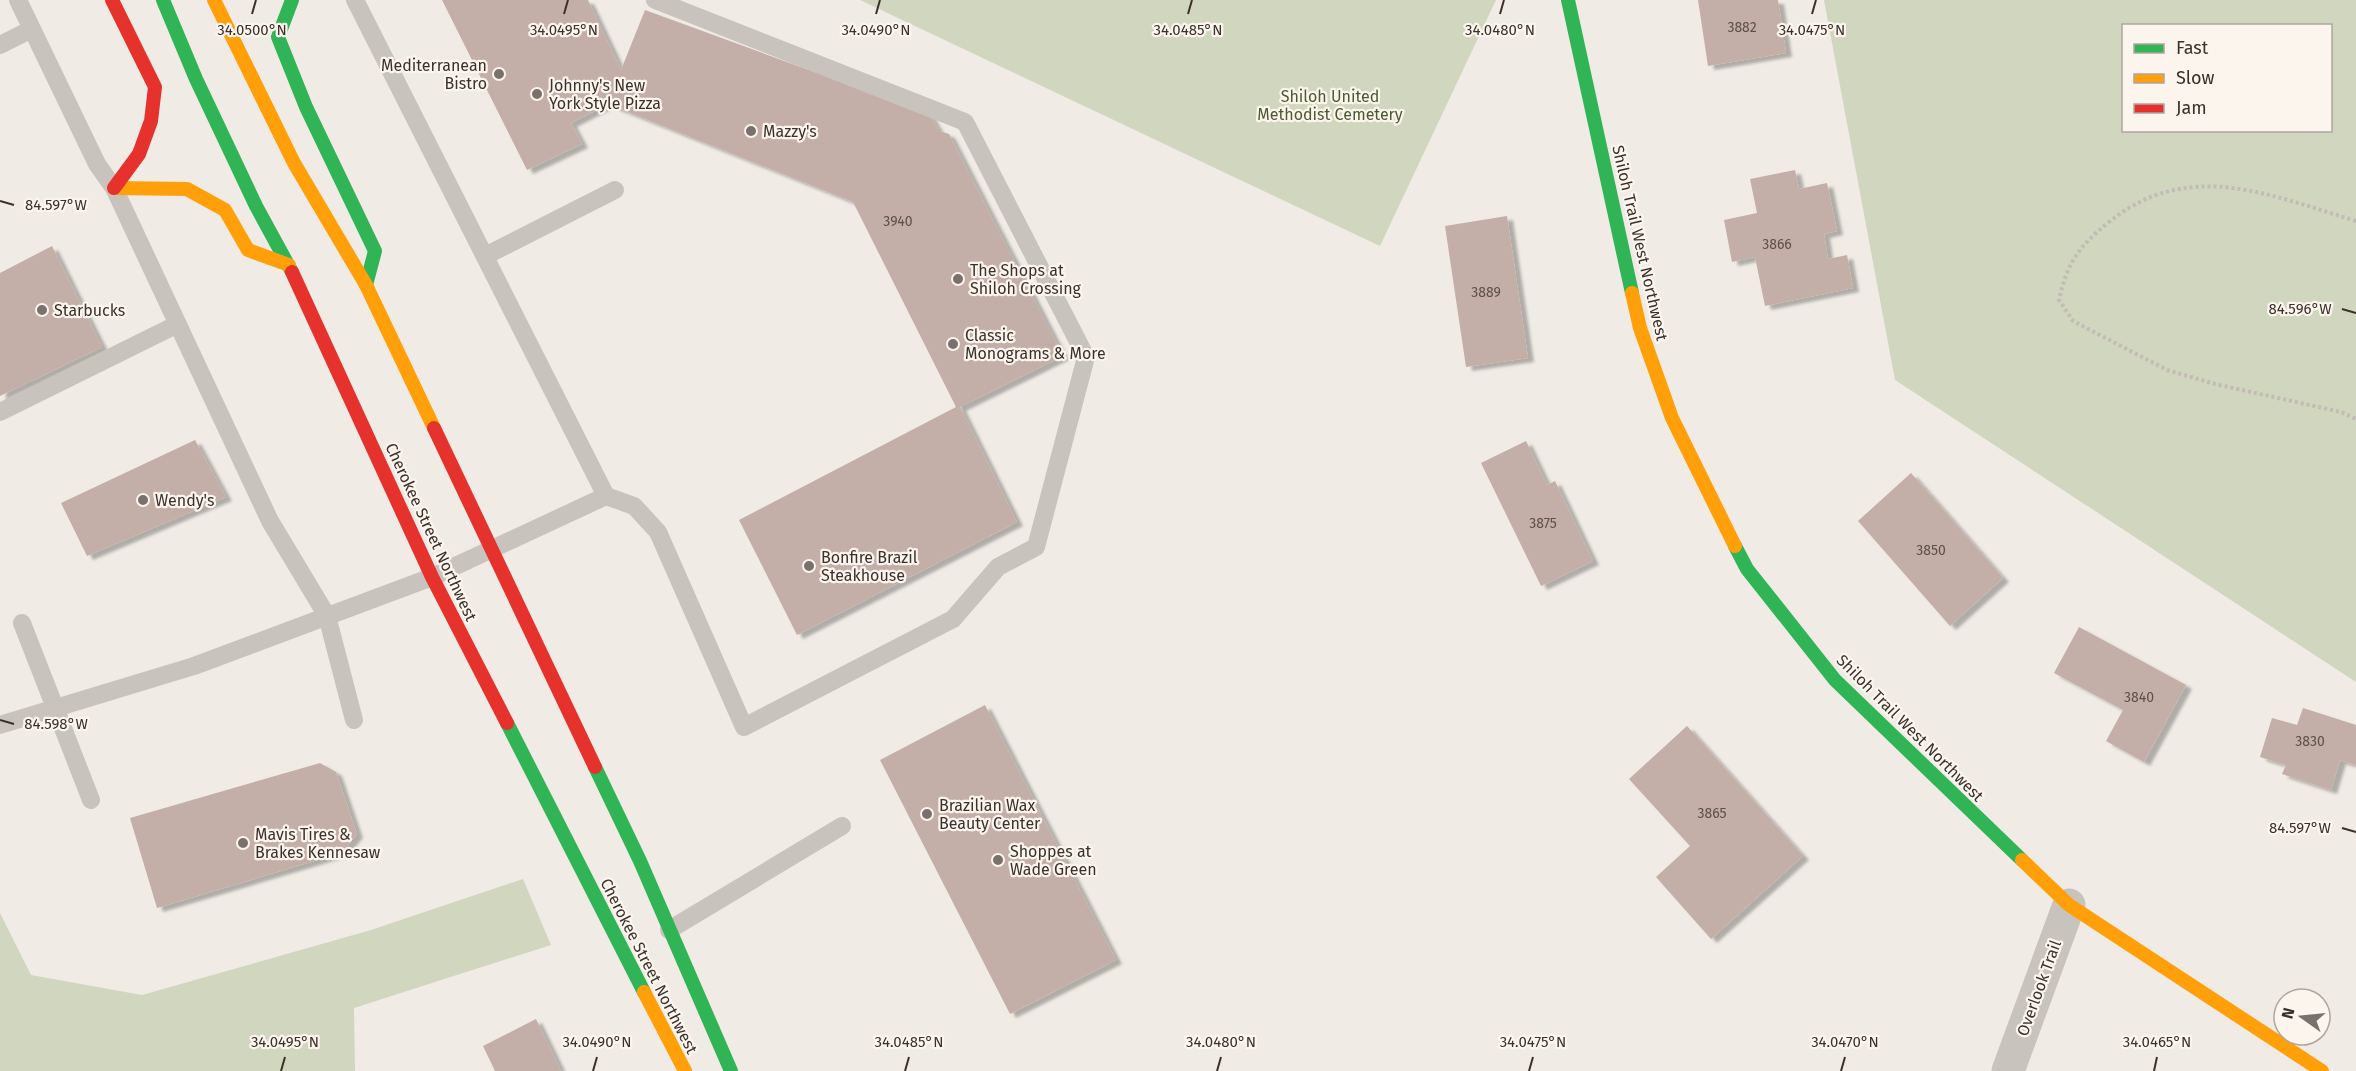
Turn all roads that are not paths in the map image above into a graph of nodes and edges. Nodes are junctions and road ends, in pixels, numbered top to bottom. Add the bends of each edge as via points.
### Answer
1 (18, 0) edge
2 (112, 0) edge
3 (163, 0) edge
4 (214, 0) edge
5 (292, 0) edge
6 (356, 0) edge
7 (655, 0) edge
8 (1568, 0) edge
9 (32, 29) junction
10 (0, 45) edge
11 (114, 188) junction
12 (615, 190) dead end
13 (485, 256) junction
14 (289, 265) junction
15 (366, 285) junction
16 (178, 324) junction
17 (0, 411) edge
18 (606, 496) junction
19 (493, 550) junction
20 (432, 577) junction
21 (327, 616) junction
22 (22, 623) dead end
23 (54, 707) junction
24 (354, 720) dead end
25 (0, 724) edge
26 (91, 800) dead end
27 (842, 826) dead end
28 (2069, 905) junction
29 (669, 930) junction
30 (685, 1071) edge
31 (731, 1071) edge
32 (2008, 1071) edge
33 (2322, 1071) edge

1 - 9 lane
2 - 11 main road via 155,87 151,121 139,154
3 - 14 main road, Cherokee Street Northwest via 256,206
4 - 15 main road, Cherokee Street Northwest via 294,163
5 - 15 main road via 278,38 375,252
6 - 13 lane
7 - 18 lane via 965,122 1086,357 1036,547 998,567 953,619 744,728 658,532 634,506
8 - 28 main road, Shiloh Trail West Northwest via 1640,328 1672,418 1747,569 1834,680
9 - 10 lane
9 - 11 lane via 97,164
11 - 14 main road via 186,189 225,210 248,250
11 - 16 lane
12 - 13 lane
13 - 18 lane
14 - 20 main road, Cherokee Street Northwest
15 - 19 main road, Cherokee Street Northwest
16 - 17 lane
16 - 21 lane via 270,521
18 - 19 lane
19 - 20 lane
19 - 29 main road, Cherokee Street Northwest
20 - 21 lane
20 - 30 main road, Cherokee Street Northwest
21 - 23 lane via 194,666
21 - 24 lane
22 - 23 lane
23 - 25 lane
23 - 26 lane
27 - 29 lane
28 - 32 street, Overlook Trail
28 - 33 main road, Shiloh Trail West Northwest
29 - 31 main road, Cherokee Street Northwest

